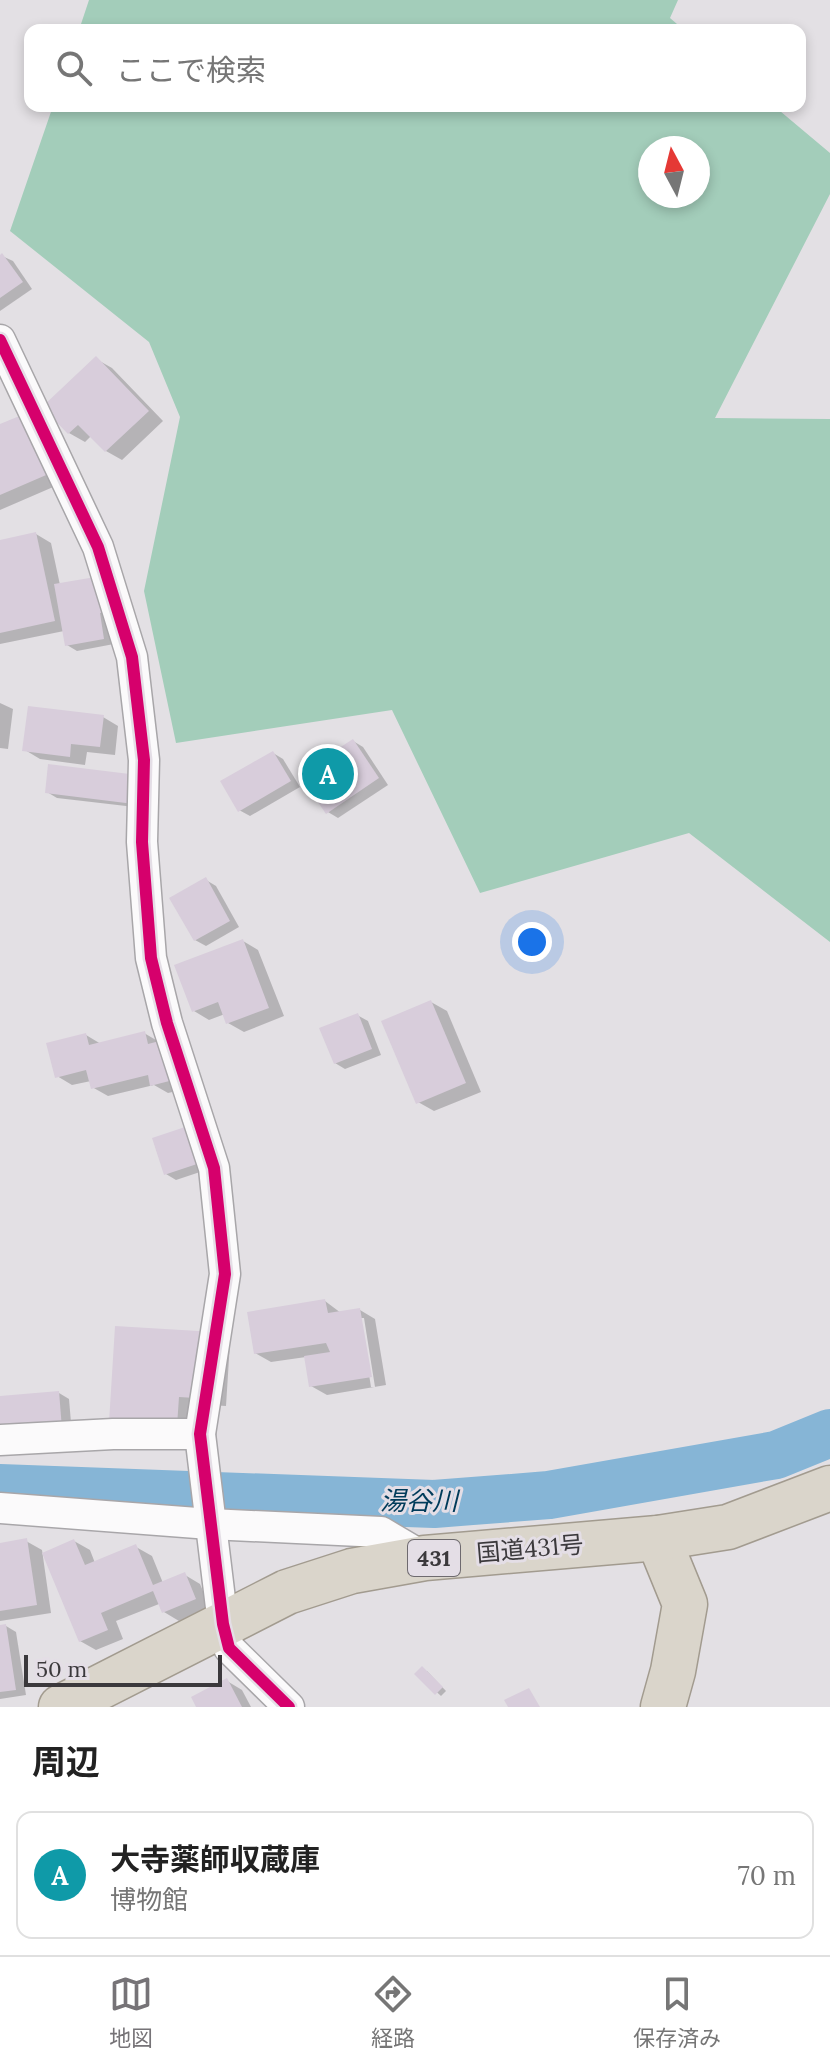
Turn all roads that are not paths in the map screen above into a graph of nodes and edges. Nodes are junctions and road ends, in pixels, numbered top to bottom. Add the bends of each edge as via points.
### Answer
1 (0, 340) edge
2 (200, 1434) junction
3 (0, 1440) edge
4 (830, 1488) edge
5 (0, 1508) edge
6 (210, 1524) junction
7 (658, 1538) junction
8 (425, 1558) junction
9 (223, 1624) junction
10 (61, 1707) edge
11 (289, 1707) edge
12 (635, 1707) edge
13 (663, 1707) edge

1 - 2 street via 98,547 132,657 144,760 142,842 151,958 214,1168 225,1274
2 - 3 street
2 - 6 street
4 - 7 highway, 国道431号 / 431 via 728,1527
5 - 6 street
6 - 8 street via 381,1532
6 - 9 street
7 - 8 highway, 国道431号 / 431
7 - 12 highway via 655,1621 647,1676
7 - 13 highway via 685,1604
8 - 9 highway, 国道431号 / 431 via 339,1575 287,1592
9 - 10 highway, 国道431号 / 431
9 - 11 street via 229,1648

